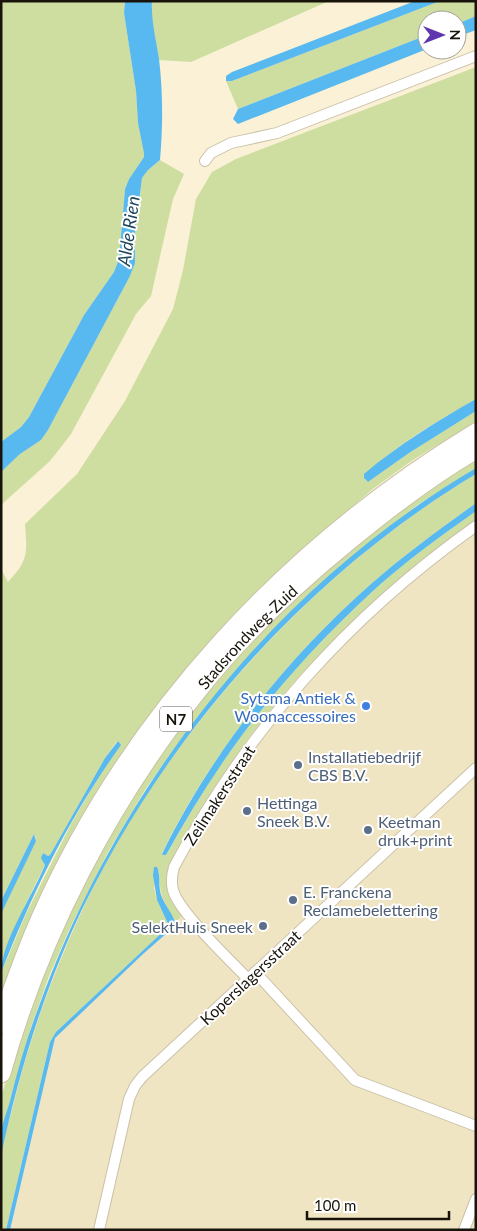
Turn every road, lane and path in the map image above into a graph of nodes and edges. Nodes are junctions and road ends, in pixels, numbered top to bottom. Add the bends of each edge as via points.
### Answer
1 (476, 56) edge
2 (204, 161) dead end
3 (476, 433) edge
4 (476, 449) edge
5 (476, 526) edge
6 (476, 768) edge
7 (251, 975) junction
8 (1, 1024) edge
9 (1, 1073) edge
10 (476, 1126) edge
11 (476, 1199) edge
12 (99, 1230) edge
13 (464, 1230) edge

1 - 2 street via 277,133 231,143 211,153
3 - 8 highway, Stadsrondweg-Zuid / N7 via 397,485 314,550 222,640 189,680 150,730 95,814 41,918
4 - 9 highway, Stadsrondweg-Zuid / N7 via 371,521 321,563 234,649 177,717 133,779 54,926 29,987
5 - 7 street, Zeilmakersstraat via 393,590 304,679 229,775 174,867 172,889 182,909
6 - 7 street, Koperslagersstraat
7 - 10 street, Zeilmakersstraat via 355,1080
7 - 12 street, Koperslagersstraat via 135,1086 129,1099
11 - 13 street

